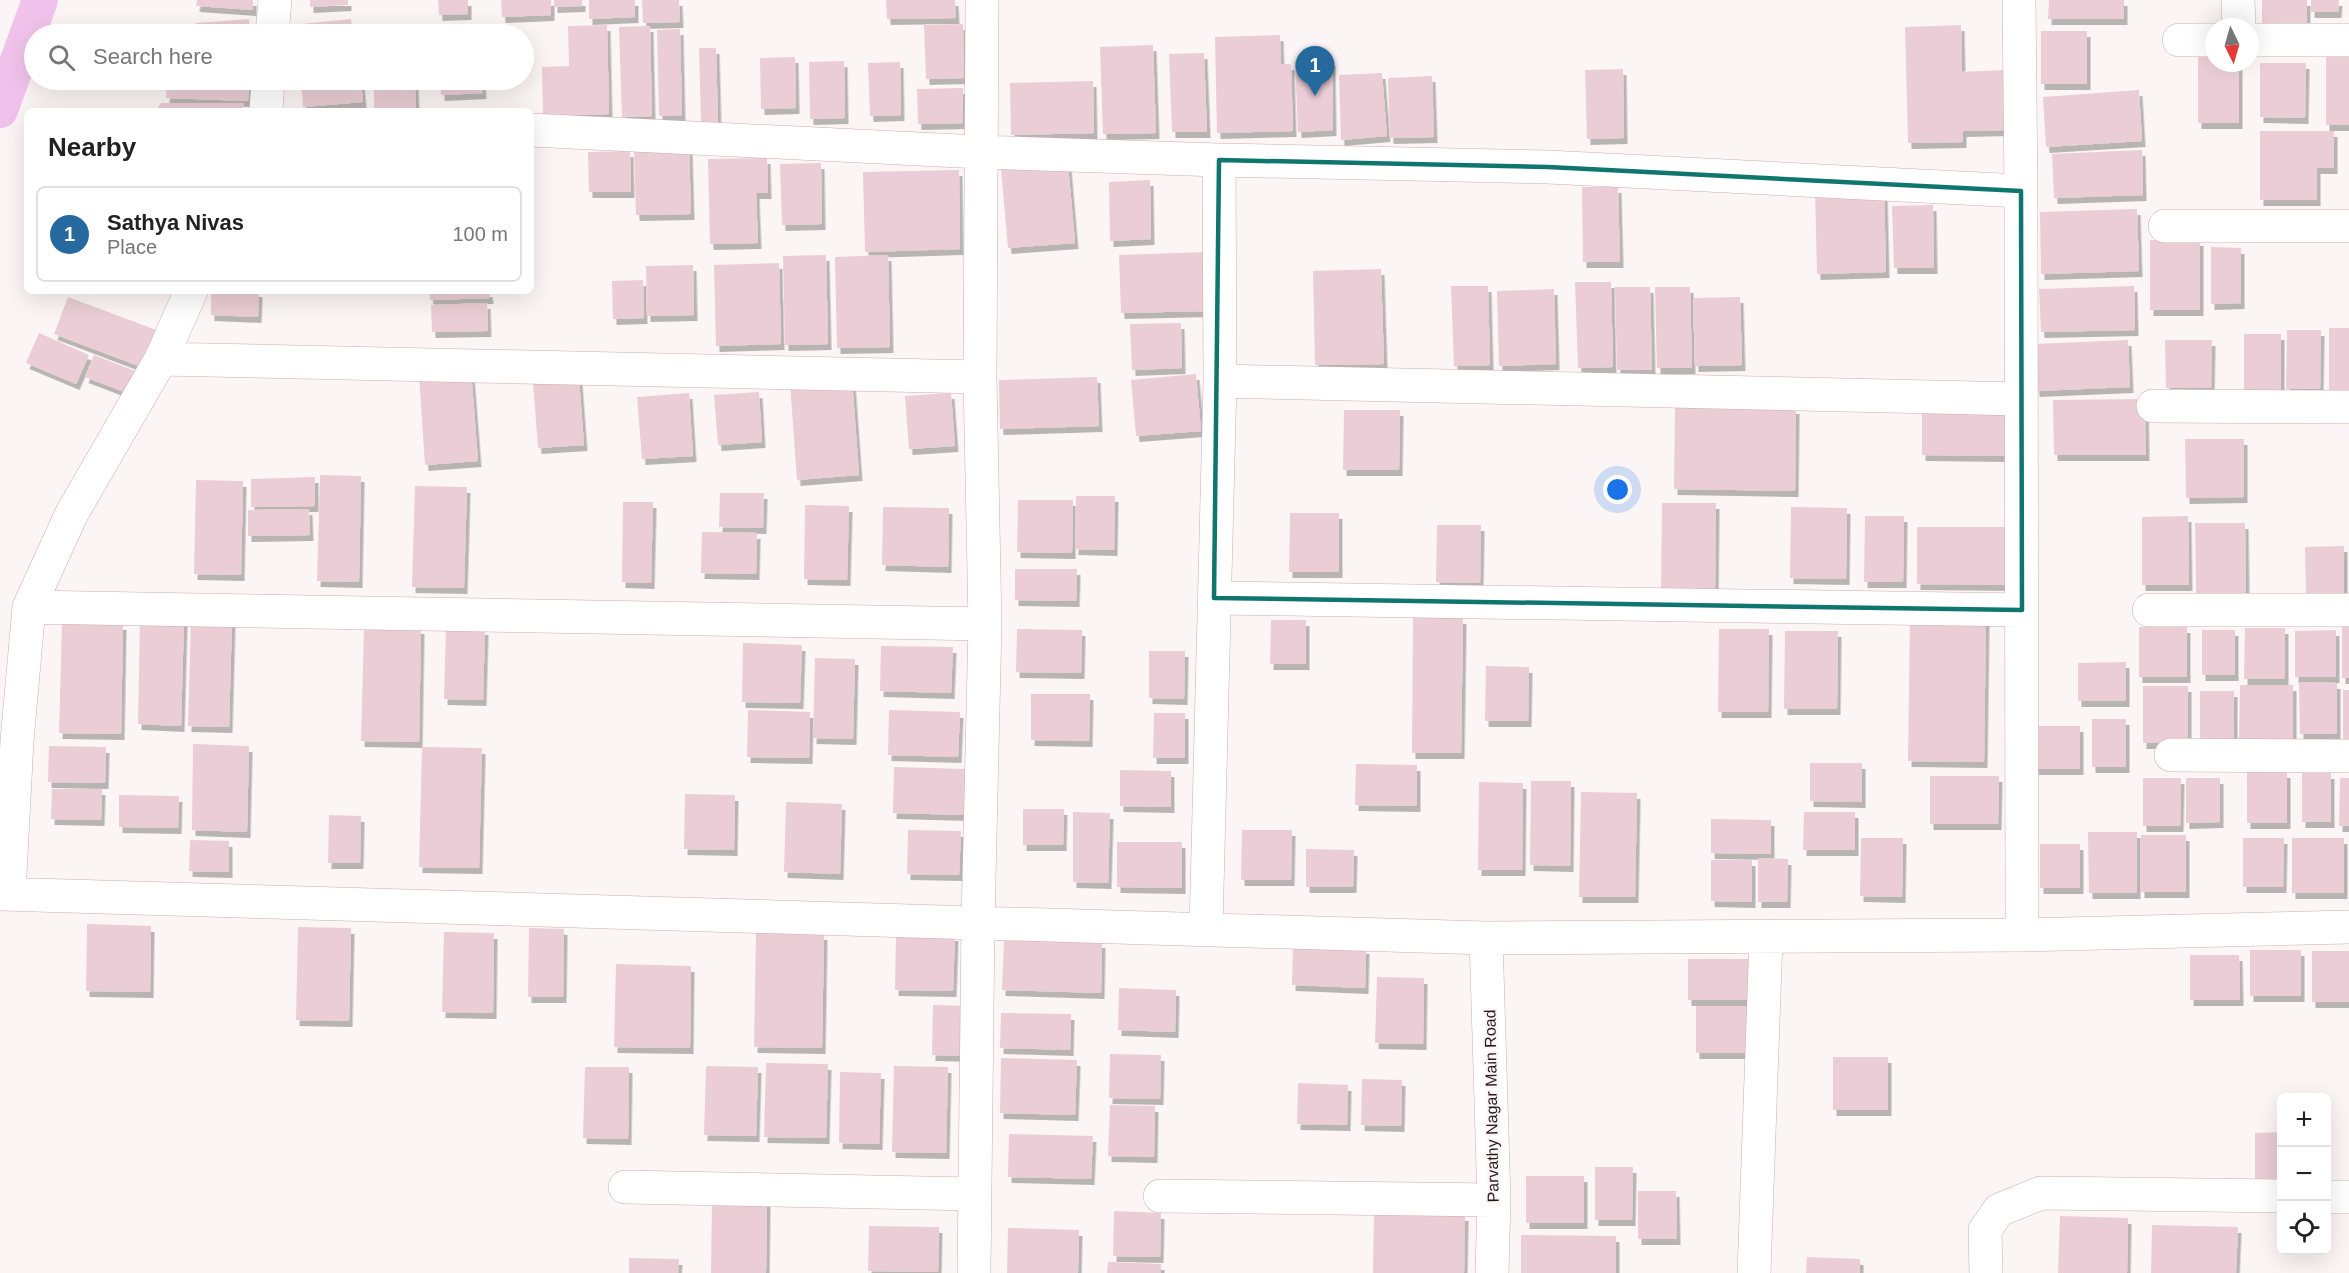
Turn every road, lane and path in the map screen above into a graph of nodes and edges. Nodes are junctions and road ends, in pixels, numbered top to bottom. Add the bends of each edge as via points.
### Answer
1 (275, 0) edge
2 (982, 0) edge
3 (2019, 0) edge
4 (2238, 0) edge
5 (2239, 18) edge
6 (273, 24) edge
7 (2179, 40) dead end
8 (2205, 40) edge
9 (2259, 40) edge
10 (2349, 40) edge
11 (267, 90) edge
12 (266, 108) edge
13 (534, 130) edge
14 (980, 152) junction
15 (1219, 160) junction
16 (2021, 190) junction
17 (2165, 226) dead end
18 (2349, 226) edge
19 (190, 294) edge
20 (161, 359) junction
21 (980, 377) junction
22 (1220, 381) junction
23 (2021, 399) junction
24 (2153, 406) dead end
25 (2349, 407) edge
26 (1214, 598) junction
27 (29, 607) junction
28 (2022, 610) junction
29 (2149, 610) dead end
30 (2349, 610) edge
31 (986, 624) junction
32 (2171, 755) dead end
33 (2349, 756) edge
34 (5, 894) edge
35 (978, 923) junction
36 (2349, 927) edge
37 (1206, 929) junction
38 (2022, 935) junction
39 (1486, 938) junction
40 (1766, 938) junction
41 (625, 1187) dead end
42 (973, 1194) junction
43 (1160, 1196) dead end
44 (2277, 1196) edge
45 (2331, 1197) edge
46 (2349, 1197) edge
47 (1494, 1200) junction
48 (974, 1273) edge
49 (1492, 1273) edge
50 (1754, 1273) edge
51 (1986, 1273) edge

1 - 6 street
2 - 14 street
3 - 16 street
4 - 5 street
7 - 8 street
9 - 10 street
11 - 12 street
13 - 14 street
14 - 15 street
14 - 21 street
15 - 16 street via 1548,167
15 - 22 street
16 - 23 street
17 - 18 street
19 - 20 street
20 - 21 street
20 - 27 street via 72,513
21 - 31 street
22 - 23 street
22 - 26 street
23 - 28 street
24 - 25 street
26 - 28 street
26 - 37 street
27 - 31 street
27 - 34 street
28 - 38 street
29 - 30 street
31 - 35 street
32 - 33 street
34 - 35 street
35 - 37 street
35 - 42 street
36 - 38 street
37 - 39 street
38 - 40 street
39 - 40 street
39 - 47 street, Parvathy Nagar Main Road
40 - 50 street
41 - 42 street
42 - 48 street
43 - 47 street
44 - 51 street via 2041,1193 1999,1210 1985,1230
45 - 46 street
47 - 49 street, Parvathy Nagar Main Road

